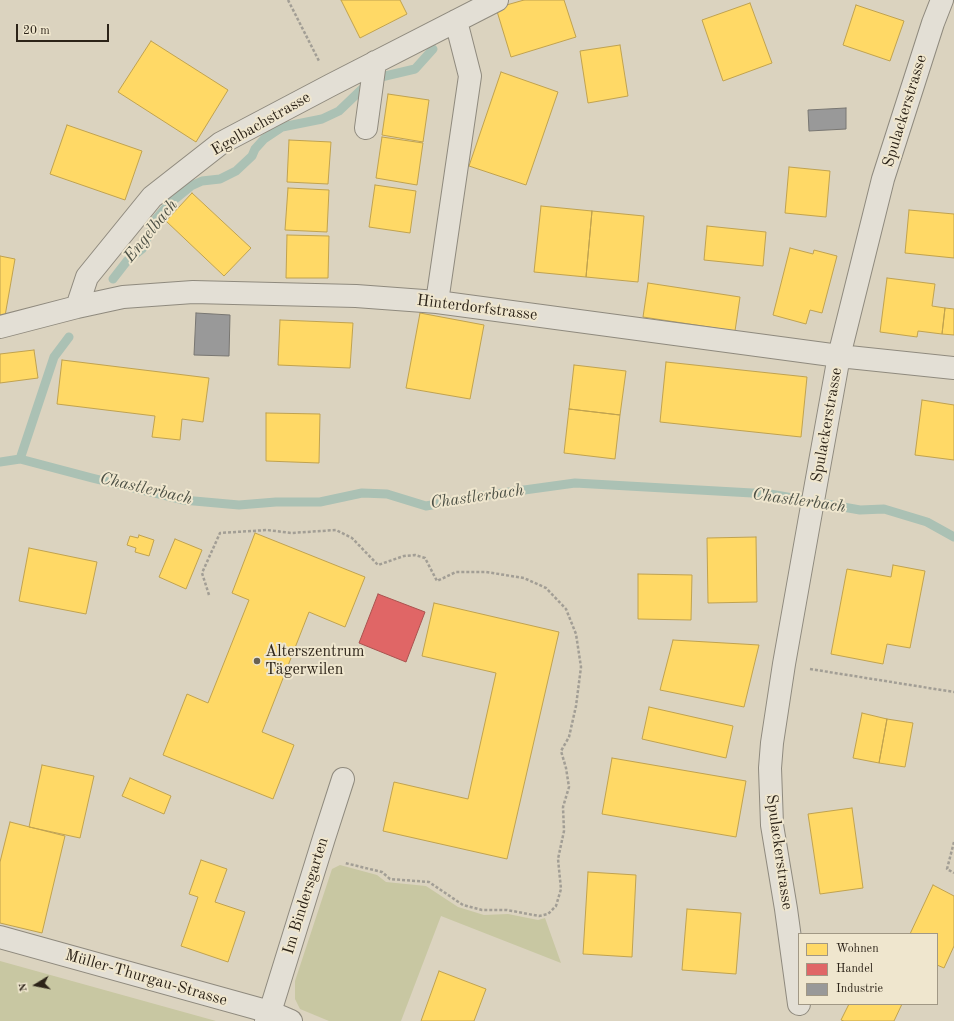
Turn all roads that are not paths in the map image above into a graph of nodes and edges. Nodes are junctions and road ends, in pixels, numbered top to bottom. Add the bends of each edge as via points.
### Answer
1 (497, 0) edge
2 (942, 0) edge
3 (456, 21) junction
4 (375, 67) junction
5 (366, 128) dead end
6 (437, 302) junction
7 (77, 307) junction
8 (0, 327) edge
9 (839, 356) junction
10 (954, 368) edge
11 (343, 780) dead end
12 (0, 937) edge
13 (798, 997) edge
14 (799, 1005) edge
15 (268, 1017) edge
16 (291, 1021) edge
17 (801, 1021) edge

1 - 3 street, Egelbachstrasse
2 - 9 street, Spulackerstrasse via 884,179
3 - 4 street, Egelbachstrasse
3 - 6 street via 470,76
4 - 5 street
4 - 7 street, Egelbachstrasse via 331,85 221,143 152,197 87,277
6 - 7 street, Hinterdorfstrasse via 356,296 193,292 123,296
6 - 9 street, Hinterdorfstrasse
7 - 8 street, Hinterdorfstrasse
9 - 10 street, Hinterdorfstrasse
9 - 13 street, Spulackerstrasse via 784,664 770,768 772,825
11 - 15 street, Im Bindersgarten
12 - 15 street, Müller-Thurgau-Strasse
14 - 17 street, Spulackerstrasse
15 - 16 street, Müller-Thurgau-Strasse

